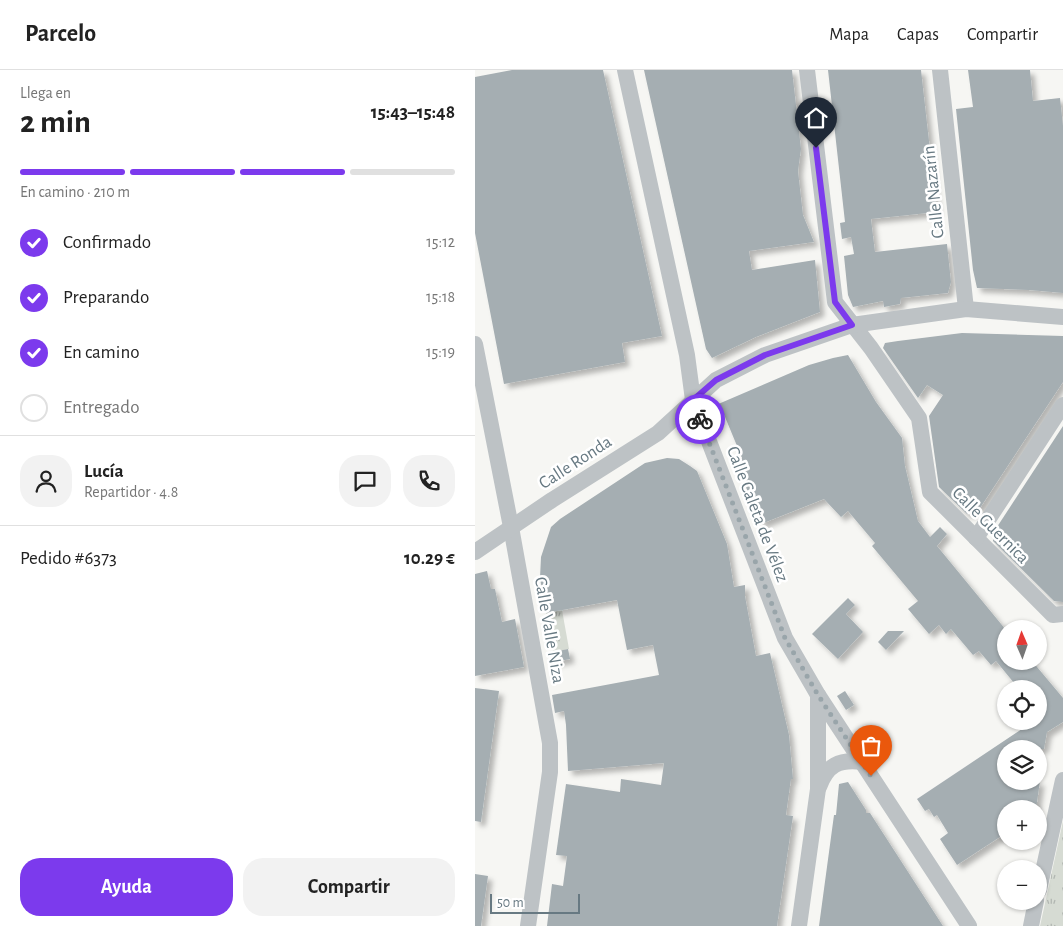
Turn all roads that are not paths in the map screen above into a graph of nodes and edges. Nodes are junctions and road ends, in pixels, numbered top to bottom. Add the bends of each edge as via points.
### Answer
1 (625, 70) edge
2 (807, 70) edge
3 (940, 70) edge
4 (966, 309) junction
5 (1063, 317) edge
6 (852, 325) junction
7 (475, 344) edge
8 (693, 400) junction
9 (1063, 405) edge
10 (481, 406) edge
11 (511, 527) junction
12 (976, 538) junction
13 (475, 552) edge
14 (1060, 618) edge
15 (818, 695) junction
16 (862, 762) junction
17 (1063, 780) edge
18 (818, 789) junction
19 (1046, 860) edge
20 (1034, 910) edge
21 (528, 926) edge
22 (799, 926) edge
23 (969, 926) edge
24 (1031, 926) edge

1 - 8 street, Calle Caleta de Vélez via 687,356
2 - 6 street, Calle Guernica via 835,302
3 - 4 street, Calle Nazarín
4 - 5 street, Calle Ronda
4 - 6 street, Calle Ronda
6 - 8 street, Calle Ronda via 765,355 716,380
6 - 12 street, Calle Guernica via 919,418 930,492
7 - 10 street, Calle Valle Niza
8 - 11 street, Calle Ronda via 658,433
8 - 15 street, Calle Caleta de Vélez via 785,638
9 - 12 street
10 - 11 street, Calle Valle Niza
11 - 13 street, Calle Ronda
11 - 21 street, Calle Valle Niza via 550,743
12 - 14 street, Calle Guernica
15 - 16 street, Calle Caleta de Vélez
15 - 18 street
16 - 18 street via 832,766 824,774
16 - 23 street, Calle Caleta de Vélez
17 - 19 street
18 - 22 street
20 - 24 street

